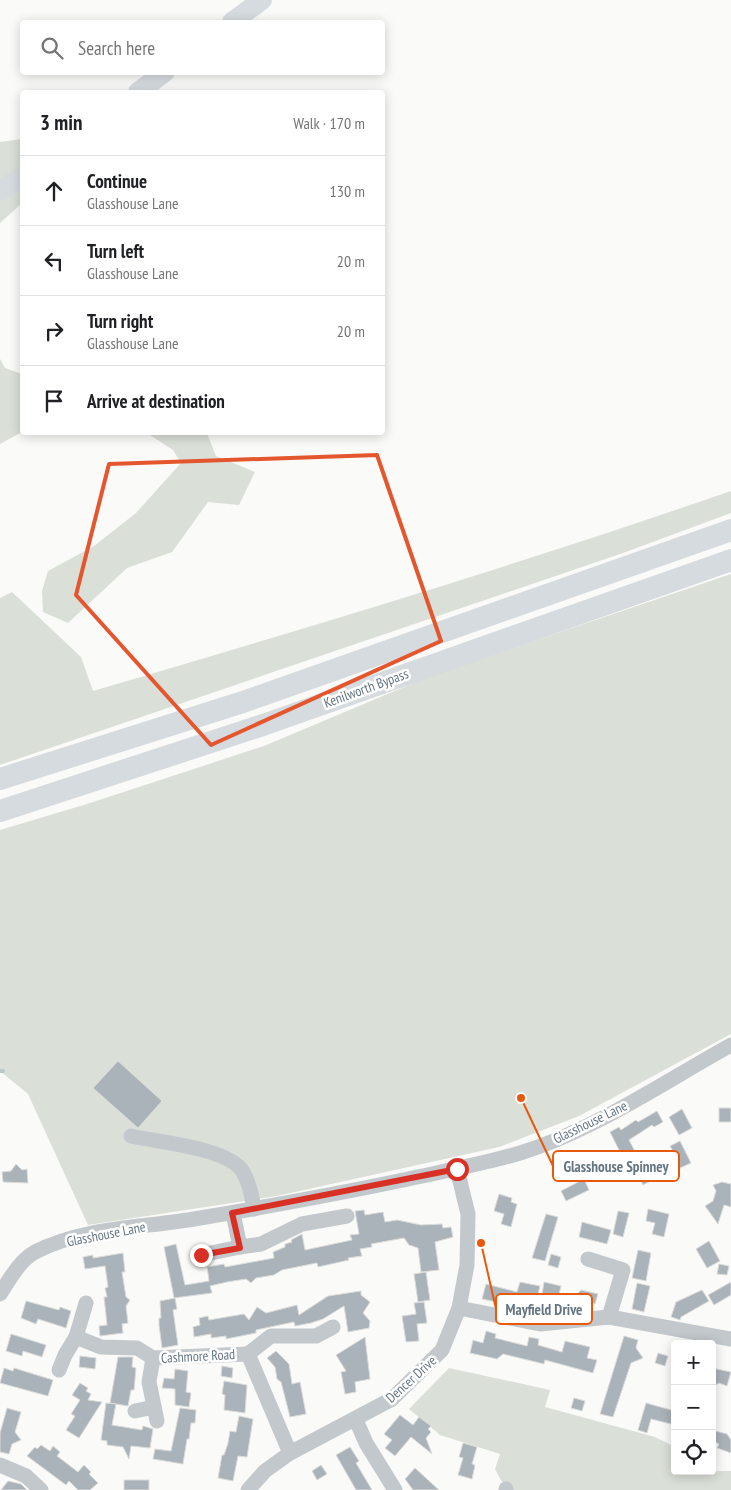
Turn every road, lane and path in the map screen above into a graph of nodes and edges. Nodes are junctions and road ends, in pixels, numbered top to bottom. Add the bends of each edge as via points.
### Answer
1 (262, 0) edge
2 (235, 20) edge
3 (161, 75) edge
4 (141, 90) edge
5 (20, 177) edge
6 (0, 191) edge
7 (731, 530) edge
8 (731, 560) edge
9 (0, 779) edge
10 (0, 811) edge
11 (731, 1045) edge
12 (131, 1136) dead end
13 (457, 1169) junction
14 (254, 1209) junction
15 (232, 1213) junction
16 (347, 1216) dead end
17 (240, 1248) junction
18 (201, 1255) dead end
19 (588, 1259) dead end
20 (0, 1294) edge
21 (86, 1304) dead end
22 (459, 1308) junction
23 (609, 1317) junction
24 (332, 1327) dead end
25 (76, 1338) junction
26 (731, 1339) edge
27 (248, 1354) junction
28 (153, 1358) junction
29 (59, 1370) dead end
30 (135, 1411) dead end
31 (356, 1420) junction
32 (290, 1453) junction
33 (0, 1465) edge
34 (41, 1490) edge
35 (248, 1490) edge
36 (395, 1490) edge

1 - 2 main road
3 - 4 main road
5 - 6 main road
7 - 9 highway, Kenilworth Bypass via 243,702
8 - 10 highway, Kenilworth Bypass via 263,725
11 - 13 street, Glasshouse Lane via 580,1129 521,1153
12 - 14 street via 210,1151 234,1162 250,1190
13 - 14 street, Glasshouse Lane
13 - 22 street, Dencer Drive via 468,1214 467,1265
14 - 15 street, Glasshouse Lane
15 - 17 street
15 - 20 street, Glasshouse Lane via 63,1241 34,1253 18,1266
16 - 17 street via 302,1224 261,1244
17 - 18 street
19 - 23 street via 623,1270
21 - 25 street
22 - 23 street via 540,1324
22 - 31 street, Dencer Drive via 442,1350 392,1399
23 - 26 street
24 - 27 street via 316,1336 271,1336
25 - 28 street, Cashmore Road via 101,1347 137,1348
25 - 29 street
27 - 28 street, Cashmore Road
27 - 32 street, Cashmore Road
28 - 30 street via 149,1382 156,1414
31 - 32 street, Dencer Drive via 324,1433
31 - 36 street
32 - 35 street, Dencer Drive via 265,1471
33 - 34 street via 26,1476

